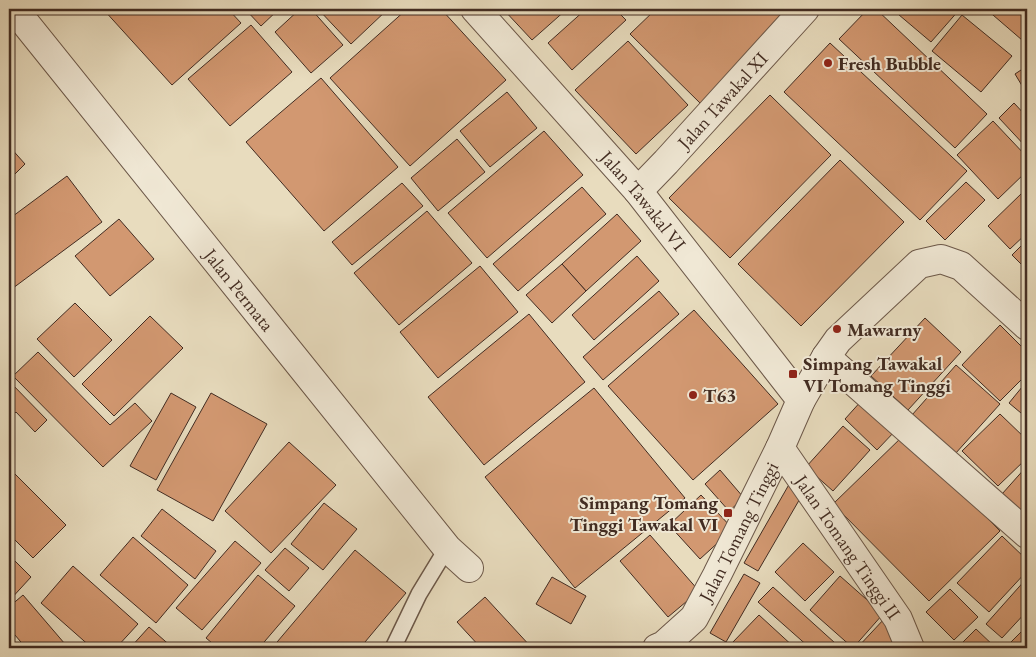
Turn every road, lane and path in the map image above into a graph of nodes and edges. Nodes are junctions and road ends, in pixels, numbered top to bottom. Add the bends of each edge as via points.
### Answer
1 (14, 9) edge
2 (474, 9) edge
3 (798, 11) edge
4 (638, 191) junction
5 (1027, 326) edge
6 (826, 357) junction
7 (801, 400) junction
8 (780, 448) junction
9 (1027, 534) edge
10 (447, 548) junction
11 (469, 568) dead end
12 (393, 648) edge
13 (657, 648) edge
14 (910, 648) edge

1 - 10 street, Jalan Permata
2 - 4 street, Jalan Tawakal VI
3 - 4 street, Jalan Tawakal XI
4 - 7 street, Jalan Tawakal VI
5 - 6 street, Jalan Tomang Tinggi via 961,266 940,259 919,264 838,340
6 - 7 street, Jalan Tomang Tinggi
6 - 9 street
7 - 8 street, Jalan Tomang Tinggi
8 - 13 street, Jalan Tomang Tinggi via 694,618
8 - 14 street, Jalan Tomang Tinggi II via 898,619
10 - 11 street, Jalan Permata
10 - 12 lane via 419,594

